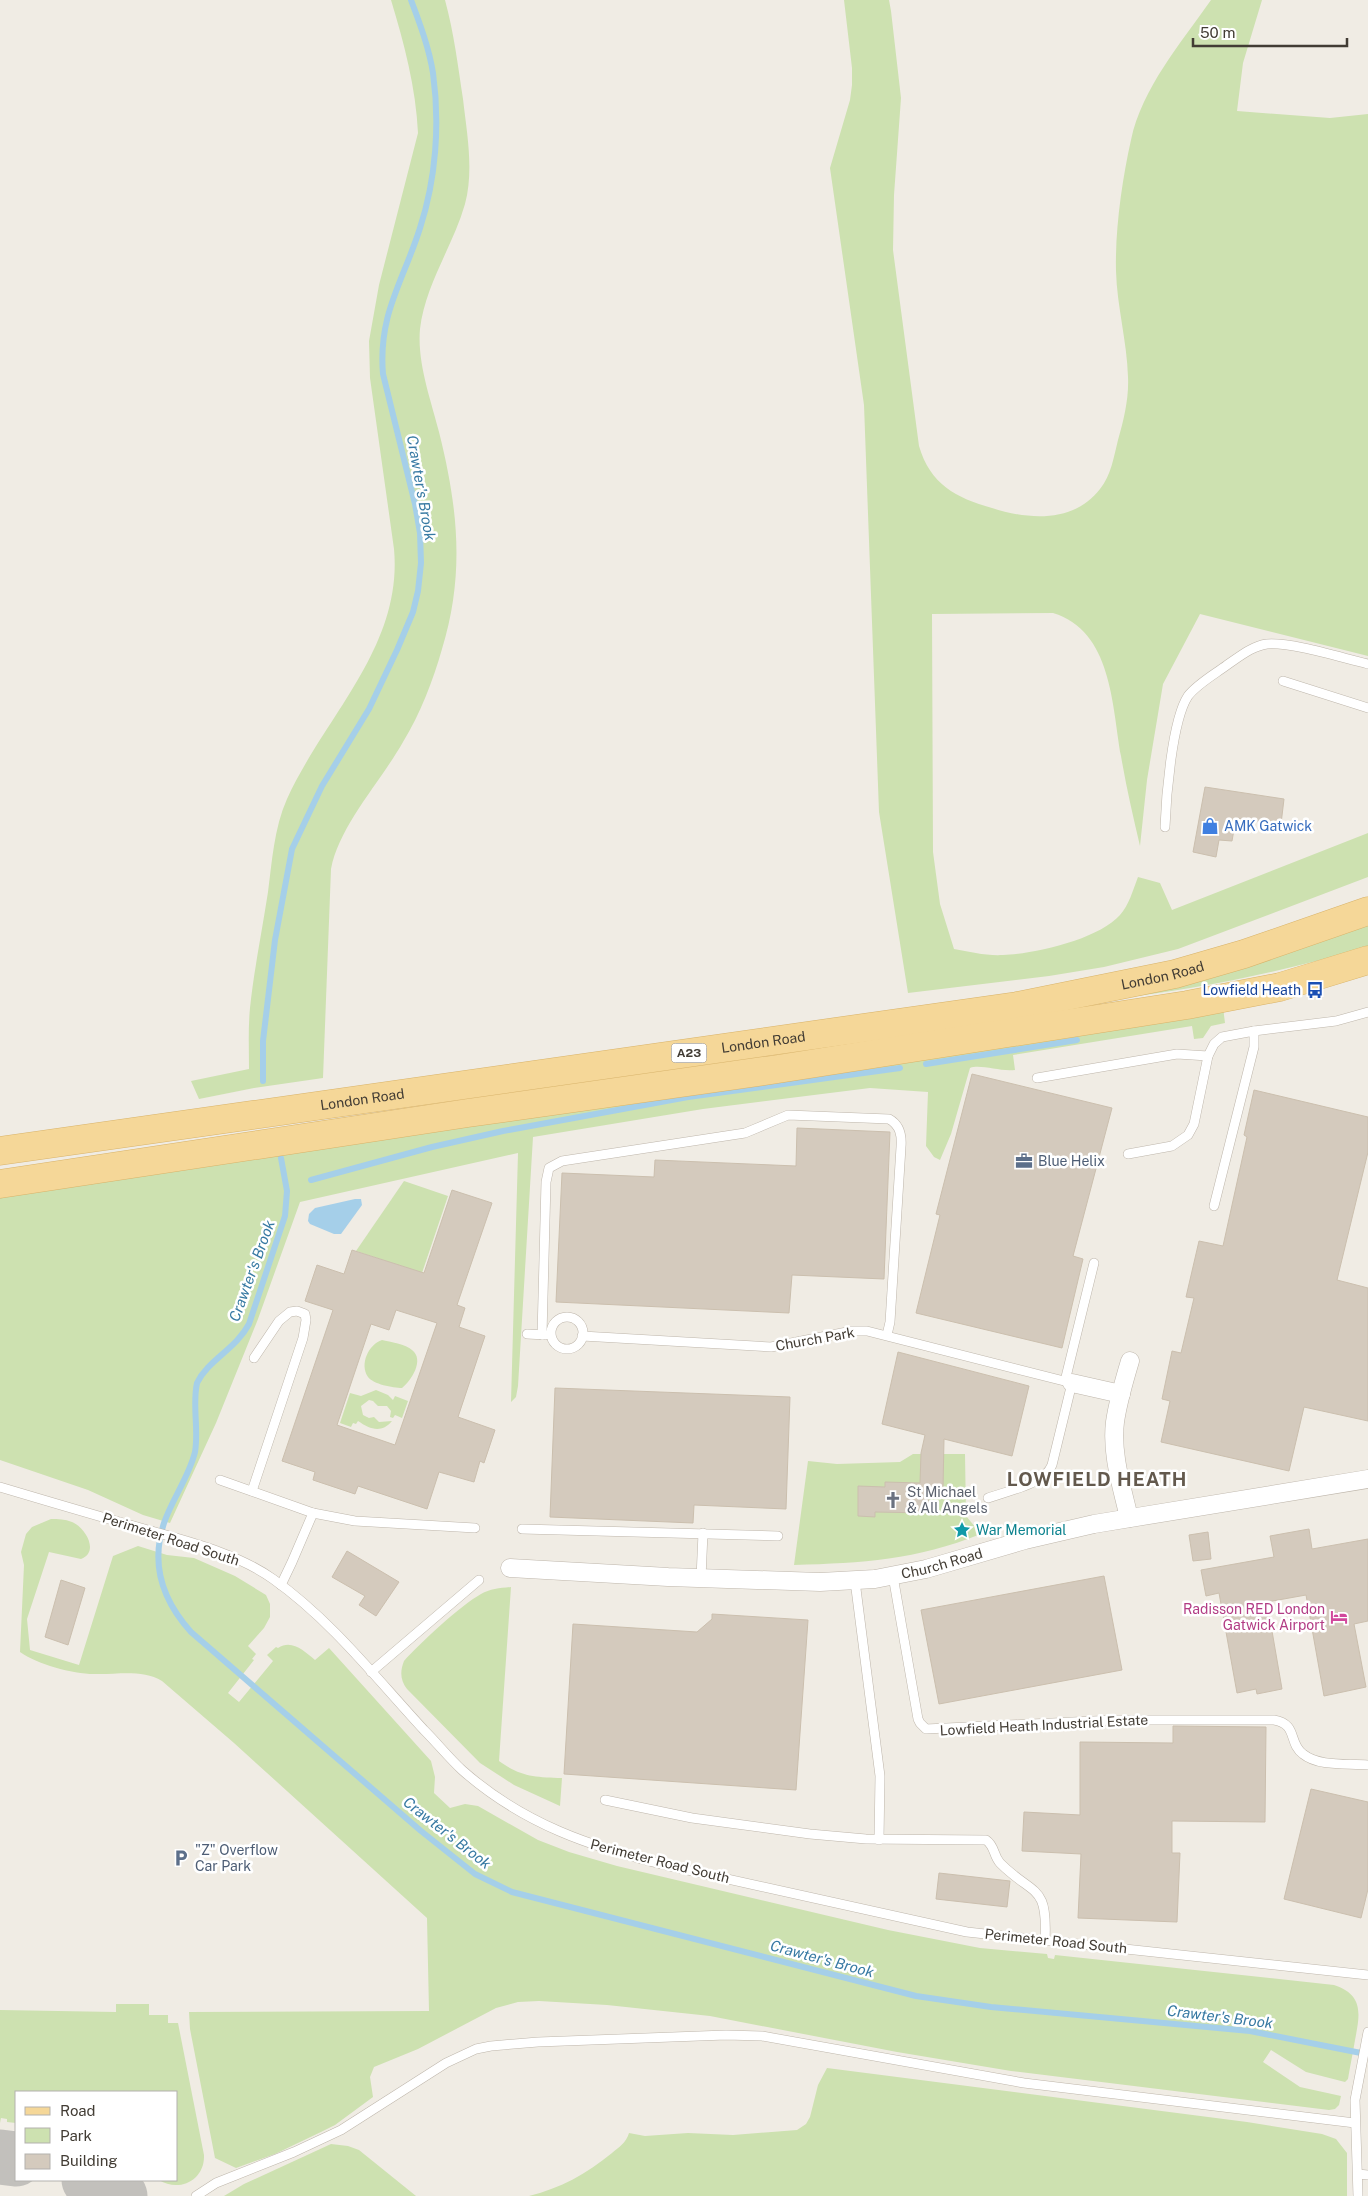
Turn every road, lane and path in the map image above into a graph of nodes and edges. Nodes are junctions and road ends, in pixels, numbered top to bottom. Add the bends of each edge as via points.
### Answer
1 (1368, 664) edge
2 (1283, 681) dead end
3 (1368, 708) edge
4 (1165, 827) dead end
5 (1368, 911) edge
6 (1368, 960) edge
7 (1368, 1012) edge
8 (1254, 1031) junction
9 (1208, 1056) junction
10 (1037, 1078) dead end
11 (0, 1150) edge
12 (1128, 1154) dead end
13 (0, 1184) edge
14 (1214, 1206) dead end
15 (1094, 1263) dead end
16 (526, 1334) dead end
17 (547, 1335) junction
18 (887, 1335) junction
19 (582, 1336) junction
20 (254, 1358) dead end
21 (1130, 1361) dead end
22 (1069, 1382) junction
23 (1121, 1394) junction
24 (220, 1480) dead end
25 (1368, 1480) edge
26 (0, 1487) edge
27 (252, 1491) junction
28 (988, 1498) dead end
29 (313, 1513) junction
30 (1128, 1518) junction
31 (476, 1528) dead end
32 (522, 1529) dead end
33 (703, 1533) junction
34 (778, 1536) dead end
35 (510, 1568) dead end
36 (893, 1576) junction
37 (701, 1578) junction
38 (479, 1580) dead end
39 (855, 1581) junction
40 (281, 1584) junction
41 (371, 1672) junction
42 (1368, 1765) edge
43 (604, 1800) dead end
44 (879, 1840) junction
45 (1045, 1940) junction
46 (1368, 1975) edge
47 (1367, 2036) edge
48 (1355, 2123) junction
49 (1358, 2174) junction
50 (1368, 2175) edge
51 (196, 2196) edge
52 (1358, 2196) edge

1 - 4 lane via 1284,645 1263,645 1248,651 1196,688 1188,696 1180,716 1168,783
2 - 3 lane
5 - 11 main road, London Road / A23 via 1184,972 1017,1006
6 - 13 main road, London Road / A23 via 1280,987 1168,1008
7 - 8 lane via 1336,1021
8 - 9 lane via 1222,1037
8 - 14 lane via 1254,1047
9 - 10 lane via 1177,1054
9 - 12 lane via 1194,1124 1188,1135 1172,1146
15 - 22 lane
16 - 17 lane
17 - 18 lane via 546,1182 549,1168 562,1161 745,1133 780,1117 811,1115 889,1119 895,1122 900,1132
17 - 19 lane via 566,1348 576,1345
17 - 19 lane via 556,1321 570,1317 579,1322
18 - 19 lane, Church Park via 852,1331 765,1347
18 - 22 lane, Church Park
20 - 27 lane via 283,1317 297,1311 305,1314 303,1338
21 - 23 street
22 - 23 street
22 - 28 lane via 1052,1465 1047,1474 1039,1480
23 - 30 street via 1114,1446
24 - 27 lane
25 - 30 street, Church Road
26 - 40 lane, Perimeter Road South via 190,1543 246,1563
27 - 29 lane
29 - 31 lane via 355,1521
29 - 40 lane
30 - 36 street, Church Road via 1025,1540
32 - 33 lane
33 - 34 lane
33 - 37 lane
35 - 37 street, Church Road
36 - 39 street, Church Road
36 - 42 lane, Lowfield Heath Industrial Estate via 918,1718 926,1729 1114,1720 1269,1720 1283,1722 1290,1727 1302,1753 1322,1761
37 - 39 street, Church Road
38 - 41 lane
39 - 44 lane via 881,1786
40 - 41 lane, Perimeter Road South via 324,1621
41 - 45 lane, Perimeter Road South via 461,1770 520,1813 581,1841 669,1866 912,1921 967,1932
43 - 44 lane via 728,1824
44 - 45 lane via 986,1840 1000,1863 1043,1901
45 - 46 lane, Perimeter Road South
47 - 48 lane via 1355,2100
48 - 49 lane
48 - 51 lane via 1024,2083 762,2036 538,2042 491,2046 467,2052 446,2062 341,2130 216,2183
49 - 50 lane
49 - 52 lane

